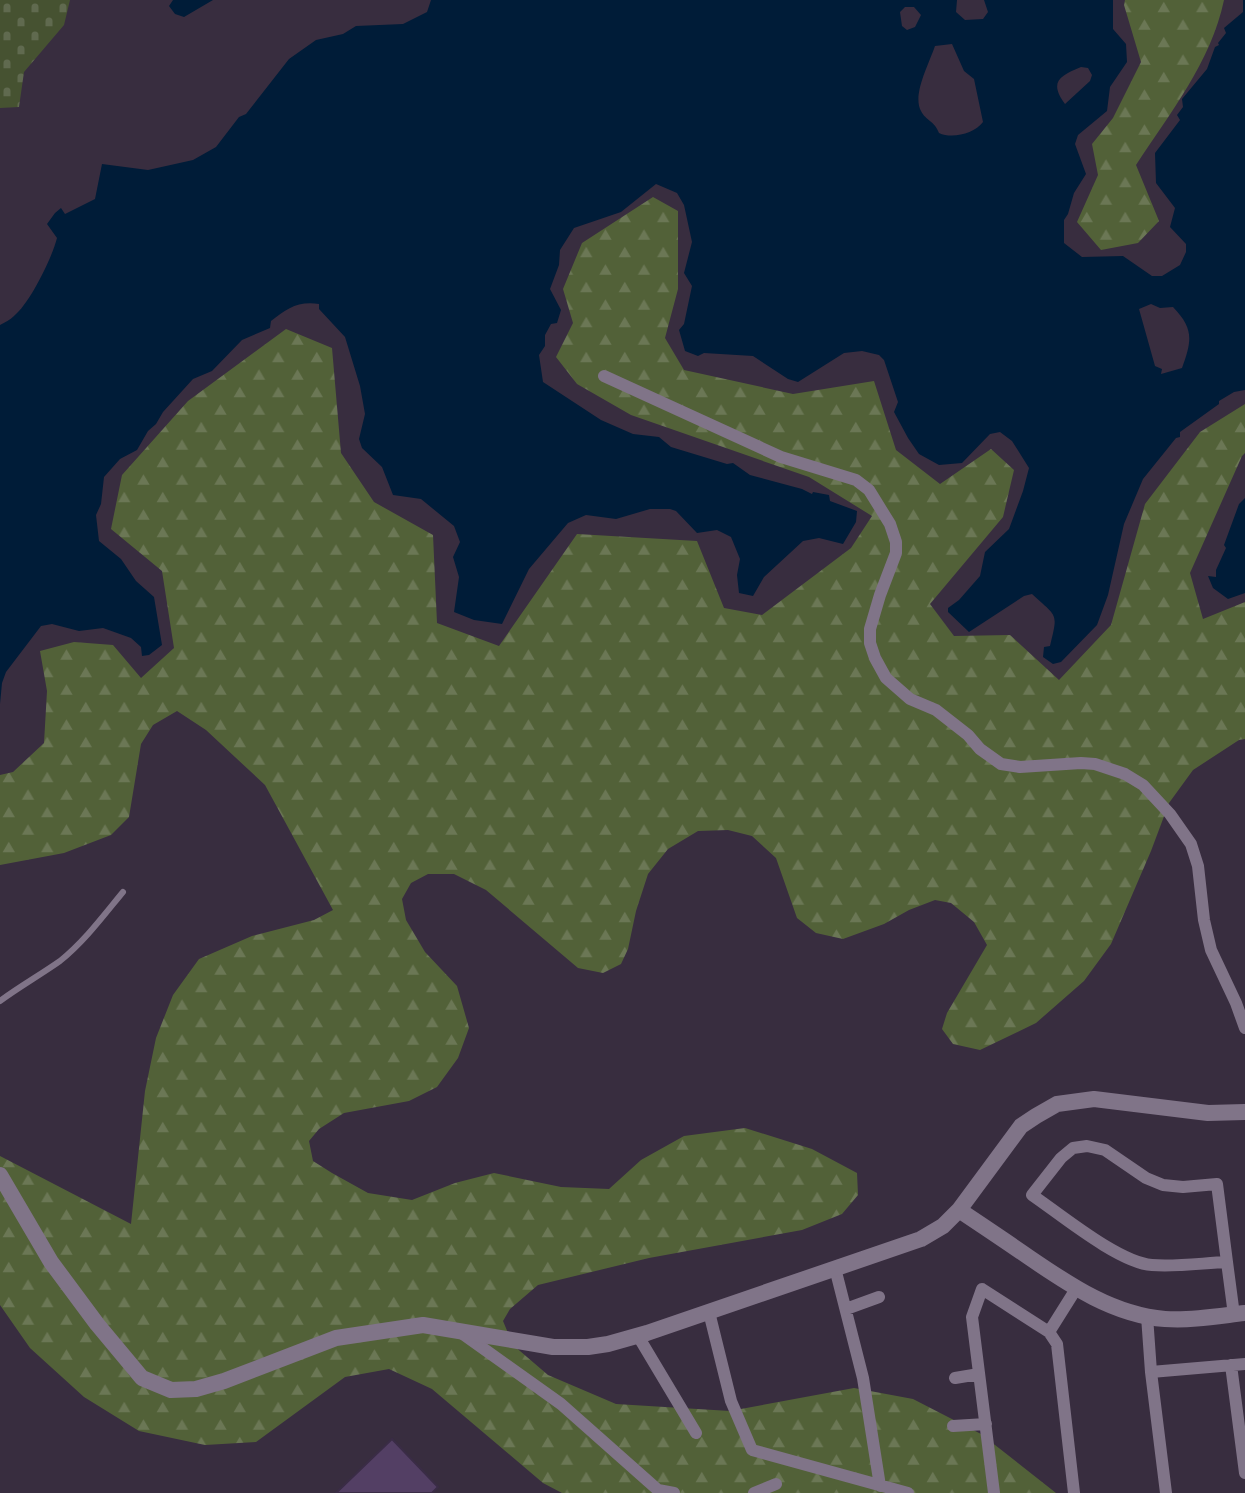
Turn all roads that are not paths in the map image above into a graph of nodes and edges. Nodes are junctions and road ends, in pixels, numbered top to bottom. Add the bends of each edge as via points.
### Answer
1 (604, 376) dead end
2 (124, 892) dead end
3 (0, 1001) edge
4 (1245, 1028) edge
5 (1245, 1112) edge
6 (0, 1175) edge
7 (959, 1210) junction
8 (1227, 1262) junction
9 (835, 1268) junction
10 (1076, 1289) junction
11 (879, 1297) dead end
12 (846, 1309) junction
13 (709, 1312) junction
14 (1239, 1314) edge
15 (1146, 1316) junction
16 (460, 1331) junction
17 (1049, 1332) junction
18 (638, 1336) junction
19 (1245, 1364) edge
20 (1231, 1365) junction
21 (1151, 1372) junction
22 (979, 1374) junction
23 (955, 1378) dead end
24 (986, 1424) junction
25 (953, 1426) dead end
26 (696, 1433) dead end
27 (1245, 1473) edge
28 (776, 1483) dead end
29 (880, 1486) junction
30 (674, 1493) edge
31 (754, 1493) edge
32 (908, 1493) edge
33 (994, 1493) edge
34 (1074, 1493) edge
35 (1166, 1493) edge

1 - 4 street via 781,457 856,480 869,490 897,542 870,629 875,659 887,678 910,699 936,710 1001,764 1095,764 1143,785 1191,844 1210,950
2 - 3 lane via 61,960
5 - 7 street via 1208,1113 1094,1099 1057,1104 1021,1126
6 - 16 street via 51,1262 97,1325 142,1378 171,1390 224,1381 337,1338 423,1325
7 - 9 street via 921,1240
7 - 10 street
8 - 8 street via 1217,1184 1163,1185 1105,1150 1087,1146 1073,1148 1061,1158 1032,1195 1132,1260 1150,1265
8 - 14 street
9 - 12 street
9 - 13 street
10 - 15 street
10 - 17 street
11 - 12 street
12 - 29 street via 863,1378
13 - 18 street
13 - 29 street via 731,1401 752,1450
14 - 15 street via 1188,1319
15 - 21 street
16 - 18 street via 553,1347 588,1347
16 - 30 street via 561,1404 659,1490
17 - 22 street via 982,1289 972,1318
17 - 34 street via 1057,1345
18 - 26 street
19 - 20 street
20 - 21 street
20 - 27 street
21 - 35 street
22 - 23 street
22 - 24 street
24 - 25 street
24 - 33 street
28 - 31 street
29 - 32 street

